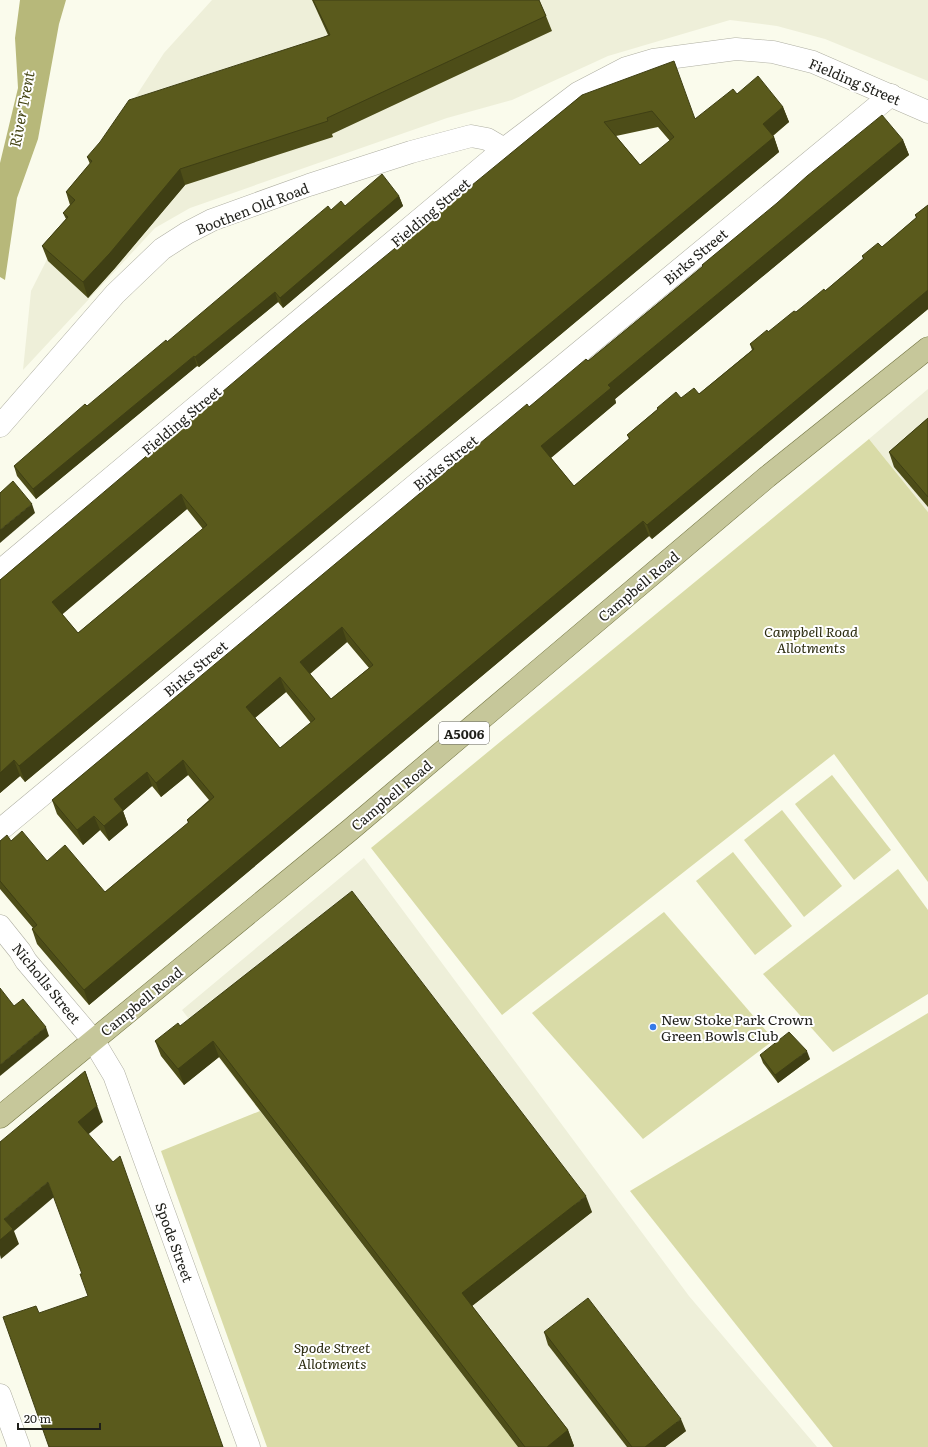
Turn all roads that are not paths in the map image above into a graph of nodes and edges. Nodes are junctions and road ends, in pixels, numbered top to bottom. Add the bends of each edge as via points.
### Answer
1 (891, 95) junction
2 (928, 112) edge
3 (504, 149) junction
4 (928, 348) edge
5 (0, 426) edge
6 (0, 571) edge
7 (0, 830) edge
8 (0, 926) edge
9 (94, 1040) junction
10 (0, 1117) edge
11 (2, 1405) edge
12 (19, 1447) edge
13 (249, 1447) edge

1 - 2 street, Fielding Street
1 - 3 street, Fielding Street via 813,62 773,52 736,49 653,60 626,68 578,93
1 - 7 street, Birks Street
3 - 5 street, Boothen Old Road via 487,139 470,136 309,185 212,220 187,233 162,249 115,294
3 - 6 street, Fielding Street
4 - 9 main road, Campbell Road / A5006 via 761,482 350,830
8 - 9 street, Nicholls Street via 26,961
9 - 10 main road, Campbell Road / A5006
9 - 13 street, Spode Street via 114,1075
11 - 12 street

